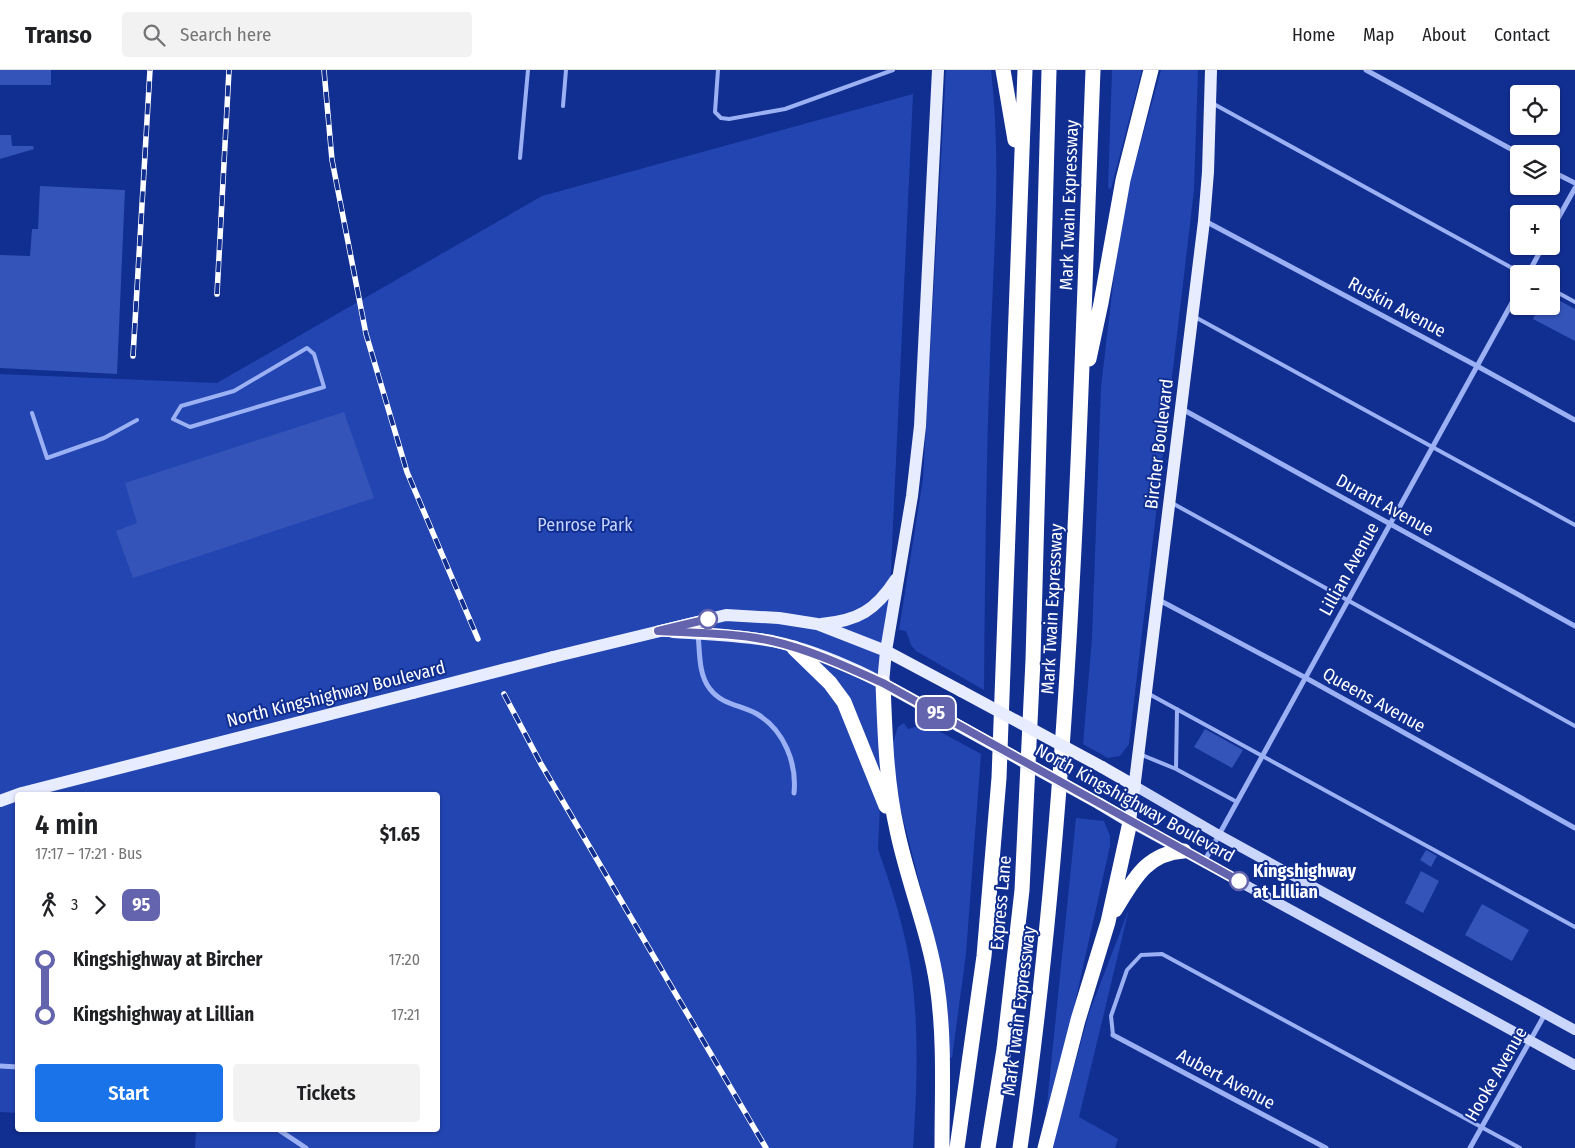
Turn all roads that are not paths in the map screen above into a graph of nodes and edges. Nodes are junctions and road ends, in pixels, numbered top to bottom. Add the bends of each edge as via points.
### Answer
1 (528, 70) edge
2 (566, 70) edge
3 (718, 70) edge
4 (893, 70) edge
5 (938, 70) edge
6 (1003, 70) edge
7 (1025, 70) edge
8 (1049, 70) edge
9 (1093, 70) edge
10 (1150, 70) edge
11 (1210, 70) edge
12 (1366, 70) edge
13 (1210, 102) junction
14 (563, 106) dead end
15 (1510, 149) edge
16 (520, 158) dead end
17 (1021, 170) junction
18 (1560, 176) edge
19 (1575, 184) edge
20 (1575, 188) edge
21 (1560, 215) edge
22 (1204, 221) junction
23 (1510, 267) edge
24 (1560, 294) edge
25 (1575, 302) edge
26 (1510, 306) edge
27 (1193, 316) junction
28 (1477, 366) junction
29 (1080, 397) junction
30 (1181, 409) junction
31 (32, 413) dead end
32 (172, 419) joint
33 (137, 420) dead end
34 (1575, 420) edge
35 (1433, 446) junction
36 (1170, 502) junction
37 (1390, 524) junction
38 (1575, 525) edge
39 (899, 575) junction
40 (1158, 600) junction
41 (1348, 600) junction
42 (817, 624) junction
43 (1575, 626) edge
44 (658, 631) junction
45 (698, 633) junction
46 (794, 648) junction
47 (886, 651) junction
48 (1306, 678) junction
49 (883, 683) junction
50 (1148, 694) junction
51 (1176, 709) junction
52 (1575, 726) edge
53 (1140, 755) junction
54 (1263, 755) junction
55 (1176, 769) junction
56 (1135, 786) junction
57 (0, 792) edge
58 (26, 792) edge
59 (15, 793) edge
60 (794, 793) dead end
61 (15, 796) edge
62 (0, 801) edge
63 (1237, 802) junction
64 (1130, 822) junction
65 (1575, 828) edge
66 (897, 832) junction
67 (1219, 834) junction
68 (1184, 851) junction
69 (1204, 862) junction
70 (1108, 922) junction
71 (1575, 927) edge
72 (1545, 1014) junction
73 (1575, 1030) edge
74 (1113, 1035) joint
75 (1531, 1041) junction
76 (1575, 1065) edge
77 (0, 1066) edge
78 (15, 1067) edge
79 (1482, 1127) junction
80 (282, 1132) edge
81 (306, 1148) edge
82 (942, 1148) edge
83 (957, 1148) edge
84 (988, 1148) edge
85 (1020, 1148) edge
86 (1045, 1148) edge
87 (1326, 1148) edge
88 (1470, 1148) edge
89 (1520, 1148) edge

1 - 16 lane
2 - 14 lane
3 - 4 lane via 715,112 729,120 784,109
5 - 39 main road via 920,426
6 - 17 highway
7 - 17 highway
8 - 84 highway, Express Lane via 1033,660 1021,900 1004,1049
9 - 29 highway, Mark Twain Expressway
10 - 29 highway via 1123,180
11 - 13 main road, Bircher Boulevard
12 - 15 street
13 - 22 main road, Bircher Boulevard
13 - 23 lane
17 - 83 highway via 998,798 984,956
18 - 19 street
20 - 21 street
22 - 27 main road, Bircher Boulevard
22 - 28 street, Ruskin Avenue
24 - 25 lane
26 - 28 street, Lillian Avenue
27 - 30 main road, Bircher Boulevard
27 - 35 lane
28 - 34 street, Ruskin Avenue
28 - 35 street, Lillian Avenue
29 - 85 highway, Mark Twain Expressway via 1069,661 1058,820 1041,997
30 - 36 main road, Bircher Boulevard
30 - 37 street, Durant Avenue
31 - 33 lane via 47,458 104,438
32 - 32 lane via 190,427 324,387 314,354 307,348 234,391 180,406
35 - 37 street, Lillian Avenue
35 - 38 lane
36 - 40 main road, Bircher Boulevard
36 - 41 lane
37 - 41 street, Lillian Avenue
37 - 43 street, Durant Avenue
39 - 42 main road via 884,598 864,614 844,622
39 - 47 main road
40 - 48 street, Queens Avenue
40 - 50 main road, Bircher Boulevard
41 - 48 street, Lillian Avenue
41 - 52 lane
42 - 44 main road, North Kingshighway Boulevard via 726,615
42 - 47 main road, North Kingshighway Boulevard
44 - 45 main road, North Kingshighway Boulevard
44 - 58 main road, North Kingshighway Boulevard, bridge
45 - 46 main road, North Kingshighway Boulevard via 772,641
45 - 60 street via 702,673 710,689 722,700 757,714 785,742 796,781
46 - 49 main road, North Kingshighway Boulevard via 824,656
46 - 66 highway via 830,683 844,702
47 - 49 main road
47 - 56 main road, North Kingshighway Boulevard, bridge
48 - 54 street, Lillian Avenue
48 - 65 street, Queens Avenue
49 - 64 main road, North Kingshighway Boulevard, bridge
49 - 66 highway via 886,765
50 - 51 lane
50 - 53 main road, Bircher Boulevard
51 - 54 lane
51 - 55 lane
53 - 55 lane
53 - 56 main road, Bircher Boulevard
54 - 63 street, Lillian Avenue
54 - 71 lane
55 - 63 lane
56 - 64 main road, Bircher Boulevard
56 - 67 main road, North Kingshighway Boulevard
57 - 59 main road, North Kingshighway Boulevard
61 - 62 main road, North Kingshighway Boulevard
63 - 67 street, Lillian Avenue
64 - 68 main road, North Kingshighway Boulevard
64 - 70 highway
66 - 82 highway via 921,913 937,985 942,1052
67 - 69 street, Lillian Avenue
67 - 72 main road, North Kingshighway Boulevard
68 - 69 main road, North Kingshighway Boulevard
68 - 70 highway via 1164,854 1146,865
69 - 75 main road, North Kingshighway Boulevard
70 - 86 highway via 1078,1020
72 - 73 main road, North Kingshighway Boulevard
72 - 75 street, Hooke Avenue
74 - 79 lane via 1111,1016 1127,970 1141,955 1162,954
74 - 87 street, Aubert Avenue
75 - 76 main road, North Kingshighway Boulevard
75 - 79 street, Hooke Avenue
77 - 78 street
79 - 88 street, Hooke Avenue
79 - 89 lane
80 - 81 street

